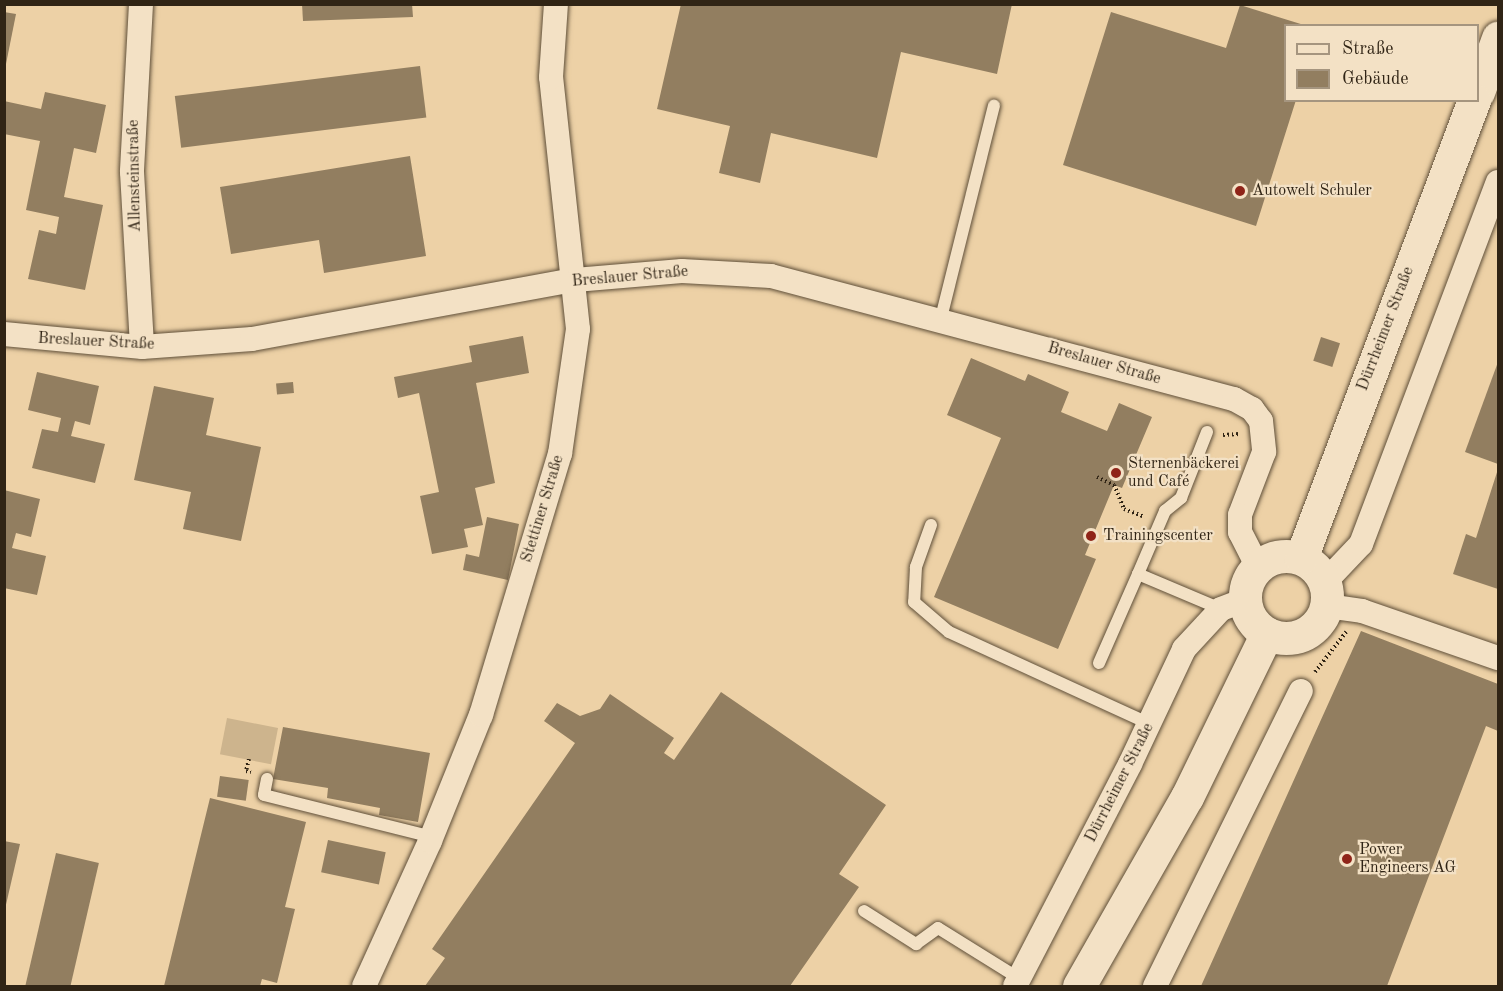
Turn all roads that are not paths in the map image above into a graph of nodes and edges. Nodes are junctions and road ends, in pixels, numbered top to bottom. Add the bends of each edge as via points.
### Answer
1 (141, 4) edge
2 (556, 4) edge
3 (1498, 38) edge
4 (1479, 89) edge
5 (1473, 102) edge
6 (994, 106) dead end
7 (1498, 182) edge
8 (575, 280) junction
9 (941, 318) junction
10 (4, 334) edge
11 (142, 347) junction
12 (1208, 432) dead end
13 (931, 525) dead end
14 (1301, 558) junction
15 (1257, 567) junction
16 (1138, 574) junction
17 (1326, 594) junction
18 (1233, 605) junction
19 (1268, 633) junction
20 (1498, 658) edge
21 (1099, 663) dead end
22 (1300, 691) dead end
23 (1150, 724) junction
24 (267, 779) dead end
25 (432, 837) junction
26 (864, 911) dead end
27 (1017, 983) edge
28 (364, 987) edge
29 (1079, 987) edge
30 (1155, 987) edge

1 - 11 street, Allensteinstraße via 132,172
2 - 8 street, Stettiner Straße via 551,77 558,169
3 - 4 main road
5 - 14 main road, Dürrheimer Straße
6 - 9 lane
7 - 17 street via 1361,544
8 - 9 street, Breslauer Straße via 682,271 771,276
8 - 11 street, Breslauer Straße via 264,337
8 - 25 street, Stettiner Straße via 578,329 560,454 481,715
9 - 15 street, Breslauer Straße via 1234,399 1252,409 1261,421 1264,452 1240,515 1239,532
10 - 11 street, Breslauer Straße
12 - 16 lane via 1181,498 1165,511
13 - 23 lane via 916,567 914,602 949,632
14 - 15 main road via 1282,556
14 - 17 main road via 1316,568
15 - 18 main road, Dürrheimer Straße
16 - 18 lane
16 - 21 lane
17 - 19 main road via 1317,624 1299,636
17 - 20 street
18 - 19 main road
18 - 23 street, Dürrheimer Straße via 1184,649
19 - 29 main road via 1187,797
22 - 30 street
23 - 27 street, Dürrheimer Straße
24 - 25 lane via 264,795
25 - 28 street, Stettiner Straße
26 - 27 lane via 916,944 938,928

